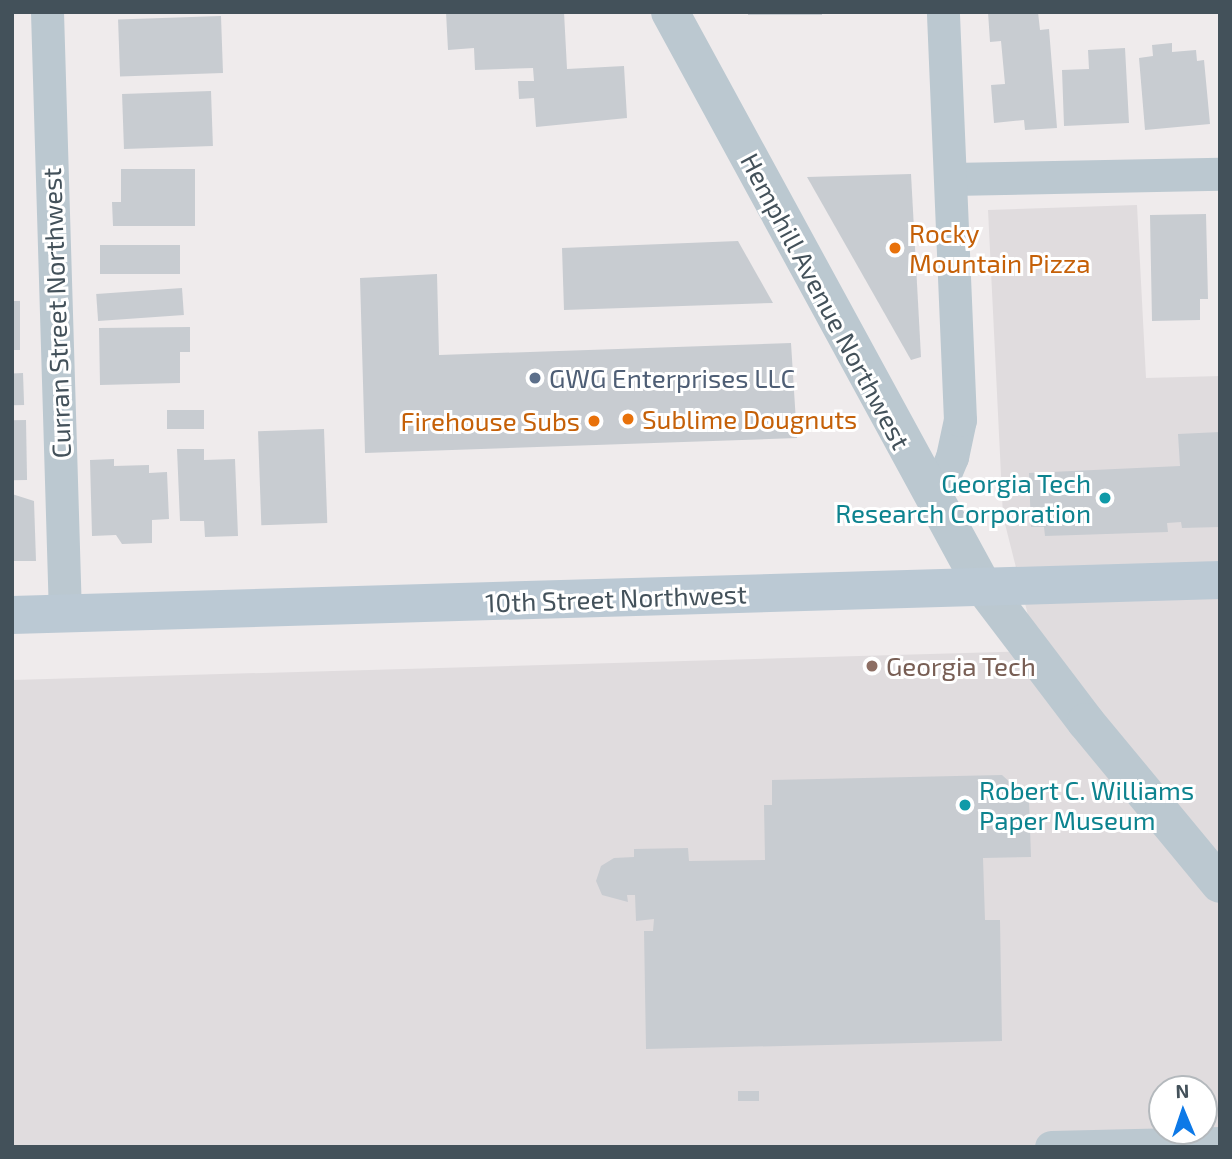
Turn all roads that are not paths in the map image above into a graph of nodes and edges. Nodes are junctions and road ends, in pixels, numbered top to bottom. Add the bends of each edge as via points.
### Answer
1 (47, 12) edge
2 (670, 12) edge
3 (943, 12) edge
4 (1220, 174) edge
5 (951, 179) junction
6 (934, 500) junction
7 (1220, 580) edge
8 (982, 585) junction
9 (65, 614) junction
10 (12, 615) edge
11 (1220, 884) edge
12 (1220, 1143) edge
13 (1051, 1147) edge

1 - 9 street, Curran Street Northwest
2 - 6 street, Hemphill Avenue Northwest
3 - 5 street
4 - 5 street
5 - 6 street via 960,420 953,457
6 - 8 street, Hemphill Avenue Northwest
7 - 8 main road, 10th Street Northwest
8 - 9 main road, 10th Street Northwest
8 - 11 street, Hemphill Avenue Northwest via 1086,722
9 - 10 main road, 10th Street Northwest
12 - 13 street

